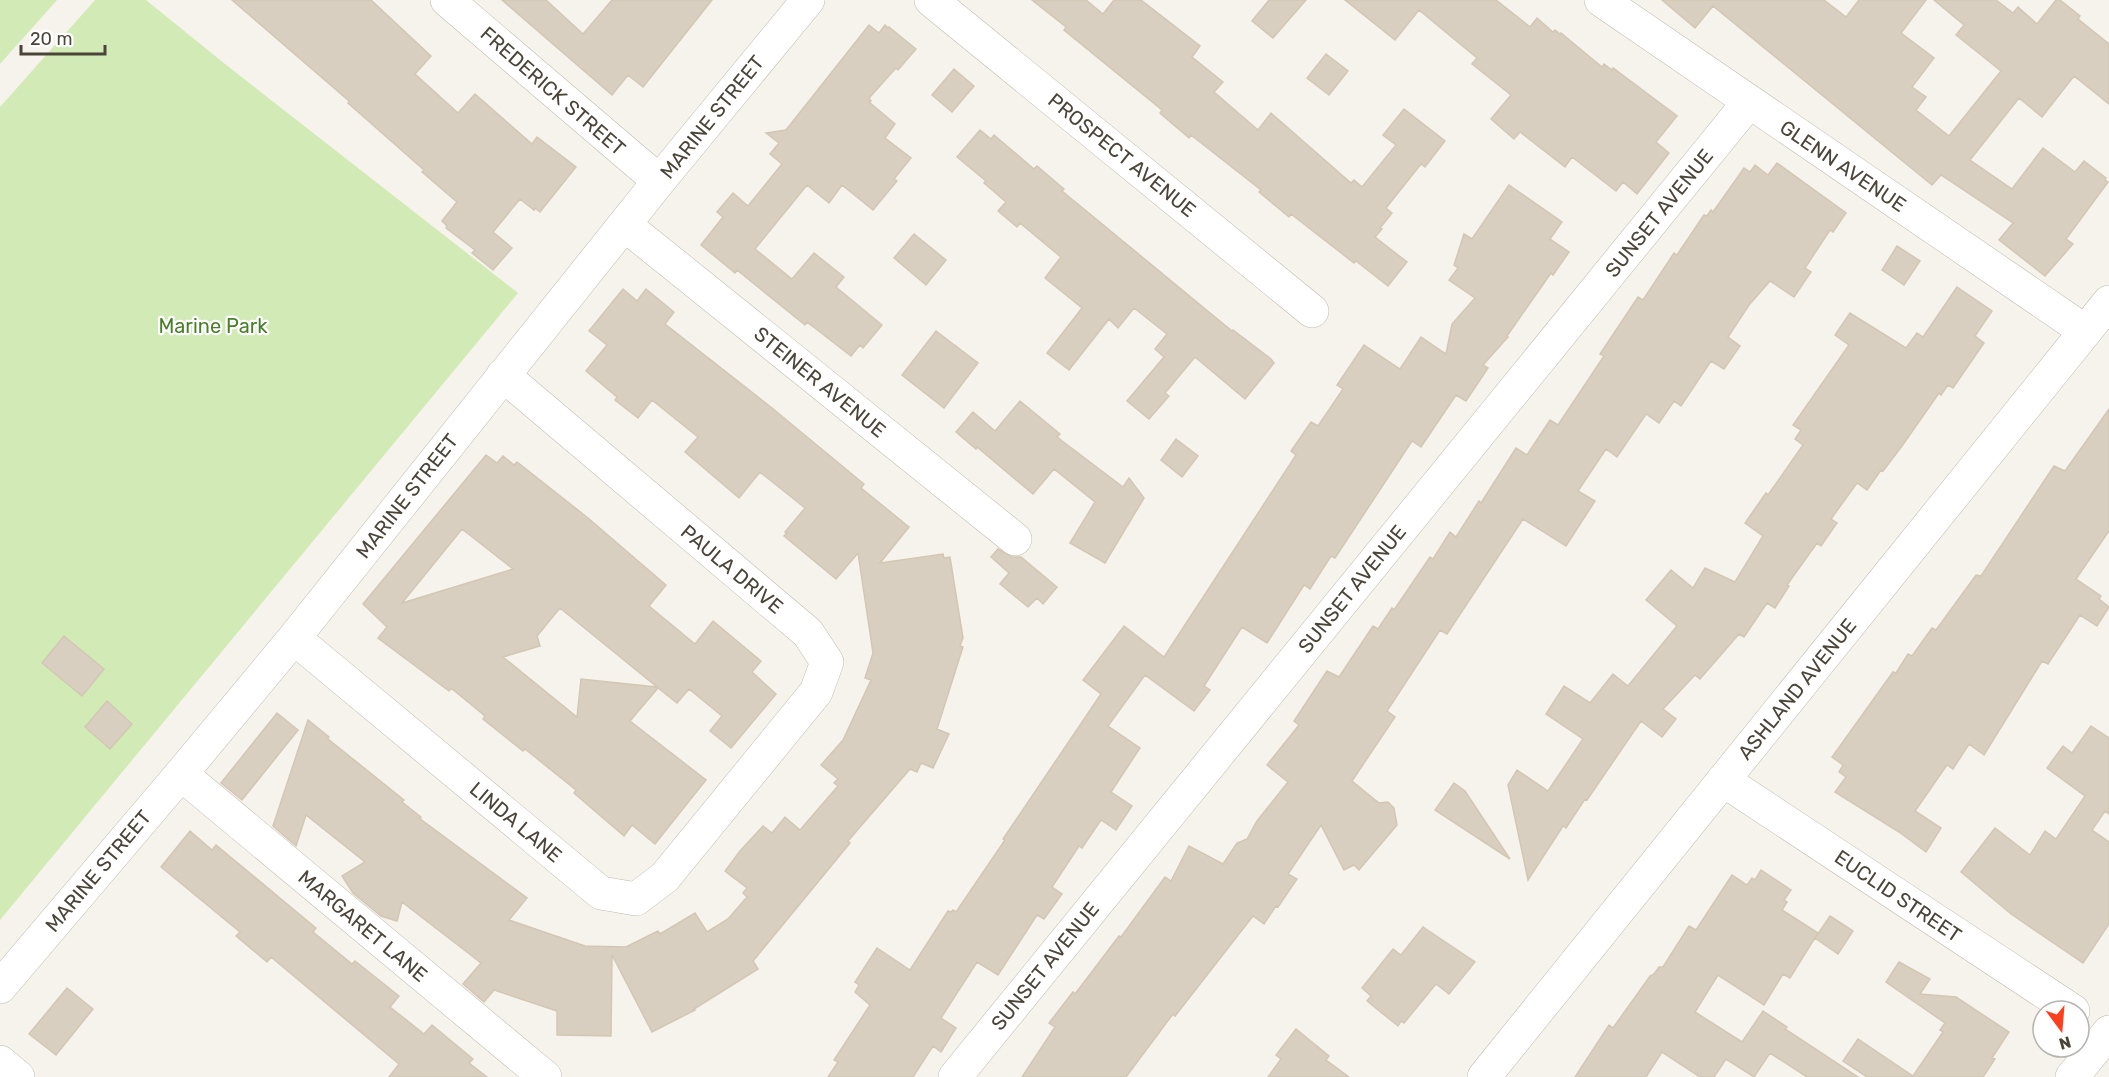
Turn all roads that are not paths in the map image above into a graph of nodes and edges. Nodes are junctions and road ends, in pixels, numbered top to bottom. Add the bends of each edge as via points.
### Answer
1 (447, 0) edge
2 (808, 0) edge
3 (931, 0) edge
4 (1601, 0) edge
5 (1749, 102) junction
6 (659, 181) junction
7 (625, 225) junction
8 (2109, 302) edge
9 (1312, 311) dead end
10 (2085, 331) junction
11 (503, 375) junction
12 (1015, 539) dead end
13 (294, 638) junction
14 (181, 774) junction
15 (1723, 780) junction
16 (732, 795) joint
17 (0, 987) edge
18 (2055, 999) edge
19 (2091, 1023) edge
20 (2109, 1034) edge
21 (0, 1062) edge
22 (18, 1077) edge
23 (544, 1077) edge
24 (955, 1077) edge
25 (1484, 1077) edge
26 (2072, 1077) edge

1 - 6 street, FREDERICK STREET
2 - 6 street, MARINE STREET
3 - 9 street, PROSPECT AVENUE
4 - 5 street, GLENN AVENUE
5 - 10 street, GLENN AVENUE
5 - 24 street, SUNSET AVENUE
6 - 7 street, MARINE STREET
7 - 11 street, MARINE STREET
7 - 12 street, STEINER AVENUE
8 - 10 street, ASHLAND AVENUE
10 - 15 street, ASHLAND AVENUE
11 - 13 street, MARINE STREET
11 - 16 street, PAULA DRIVE via 808,633 827,662 816,692
13 - 14 street, MARINE STREET
13 - 16 street, LINDA LANE via 601,893 636,899 665,877
14 - 17 street, MARINE STREET
14 - 23 street, MARGARET LANE
15 - 18 street, EUCLID STREET
15 - 25 street, ASHLAND AVENUE
19 - 20 street
20 - 26 street
21 - 22 street

